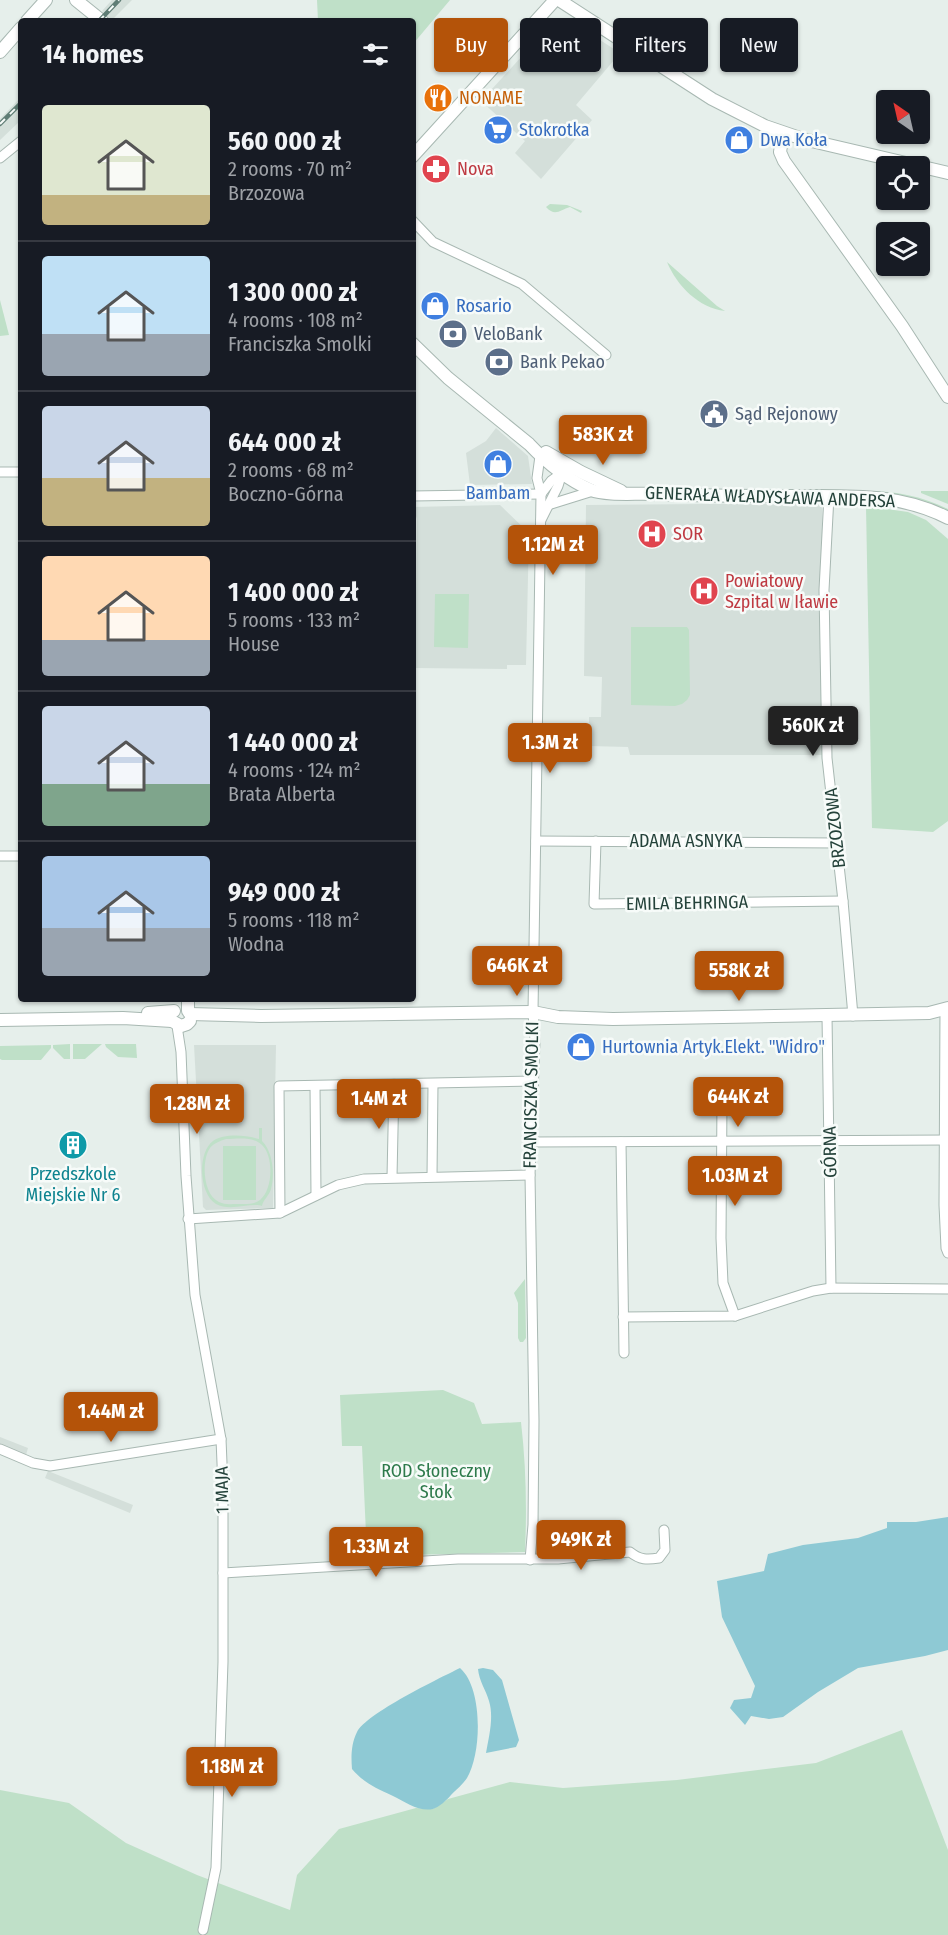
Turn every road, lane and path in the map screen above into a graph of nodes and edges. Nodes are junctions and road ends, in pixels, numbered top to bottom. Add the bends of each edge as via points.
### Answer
1 (46, 0) edge
2 (76, 0) edge
3 (557, 0) edge
4 (30, 18) edge
5 (98, 18) edge
6 (18, 31) edge
7 (0, 52) edge
8 (783, 133) junction
9 (18, 143) edge
10 (416, 153) edge
11 (0, 158) edge
12 (948, 173) edge
13 (416, 224) edge
14 (416, 347) edge
15 (606, 355) dead end
16 (948, 397) edge
17 (529, 444) junction
18 (540, 456) junction
19 (565, 469) junction
20 (0, 472) edge
21 (18, 472) edge
22 (593, 491) junction
23 (624, 492) junction
24 (541, 494) junction
25 (416, 496) edge
26 (829, 496) junction
27 (548, 505) junction
28 (948, 518) edge
29 (540, 522) junction
30 (536, 841) junction
31 (596, 841) junction
32 (836, 843) junction
33 (0, 856) edge
34 (18, 856) edge
35 (843, 901) junction
36 (946, 1009) edge
37 (533, 1012) junction
38 (182, 1013) edge
39 (827, 1016) junction
40 (853, 1016) junction
41 (0, 1020) edge
42 (534, 1081) junction
43 (394, 1084) junction
44 (433, 1084) junction
45 (315, 1086) junction
46 (723, 1099) dead end
47 (830, 1140) junction
48 (946, 1140) edge
49 (532, 1142) junction
50 (621, 1142) junction
51 (721, 1142) junction
52 (530, 1175) junction
53 (432, 1176) junction
54 (392, 1177) junction
55 (316, 1195) junction
56 (280, 1213) junction
57 (189, 1219) junction
58 (948, 1253) edge
59 (831, 1288) junction
60 (948, 1289) edge
61 (735, 1316) junction
62 (623, 1317) junction
63 (624, 1353) dead end
64 (221, 1439) junction
65 (0, 1449) edge
66 (664, 1530) dead end
67 (530, 1560) junction
68 (222, 1573) junction
69 (203, 1930) dead end

1 - 4 street
2 - 5 street
3 - 8 street via 712,99
3 - 10 street
6 - 7 street
8 - 12 street
8 - 16 street via 780,152 784,161
9 - 11 street
13 - 15 street via 433,242 522,284
14 - 17 street
17 - 18 street
17 - 19 street via 543,450
18 - 19 street
18 - 24 street, FRANCISZKA SMOLKI via 537,478
19 - 22 street, GENERAŁA WŁADYSŁAWA ANDERSA
19 - 23 street, GENERAŁA WŁADYSŁAWA ANDERSA
19 - 24 street
19 - 27 street, FRANCISZKA SMOLKI
20 - 21 street
22 - 23 street, GENERAŁA WŁADYSŁAWA ANDERSA
22 - 27 street
23 - 26 street, GENERAŁA WŁADYSŁAWA ANDERSA
24 - 25 street
24 - 29 street, FRANCISZKA SMOLKI
26 - 28 street, GENERAŁA WŁADYSŁAWA ANDERSA via 905,501
26 - 32 street, BRZOZOWA via 824,590 827,758
27 - 29 street, FRANCISZKA SMOLKI
29 - 30 street, FRANCISZKA SMOLKI
30 - 31 street, ADAMA ASNYKA
30 - 37 street, FRANCISZKA SMOLKI
31 - 32 street, ADAMA ASNYKA
31 - 35 street, EMILA BEHRINGA via 594,904
32 - 35 street, BRZOZOWA
33 - 34 street
35 - 40 street, BRZOZOWA
36 - 40 street
36 - 48 street
37 - 38 street via 261,1016 234,1021
37 - 39 street via 580,1018
37 - 42 street, FRANCISZKA SMOLKI
38 - 41 street
38 - 57 street, 1 MAJA
39 - 40 street
39 - 47 street, GÓRNA
42 - 44 street
42 - 49 street, FRANCISZKA SMOLKI
43 - 44 street
43 - 45 street
43 - 54 street
44 - 53 street
45 - 55 street
45 - 56 street via 279,1086
46 - 51 street
47 - 48 street
47 - 51 street
47 - 59 street, GÓRNA
48 - 58 street via 944,1205
49 - 50 street
49 - 52 street, FRANCISZKA SMOLKI
50 - 51 street
50 - 62 street
51 - 61 street via 723,1283
52 - 53 street
52 - 67 street, FRANCISZKA SMOLKI via 534,1421
53 - 54 street
54 - 55 street via 351,1180
55 - 56 street
56 - 57 street
57 - 64 street, 1 MAJA via 195,1295
59 - 60 street
59 - 61 street
61 - 62 street
62 - 63 street
64 - 65 street via 50,1466
64 - 68 street, 1 MAJA
66 - 67 street via 665,1550 660,1558 637,1558 630,1552
67 - 68 street via 458,1559
68 - 69 street, 1 MAJA via 216,1868

